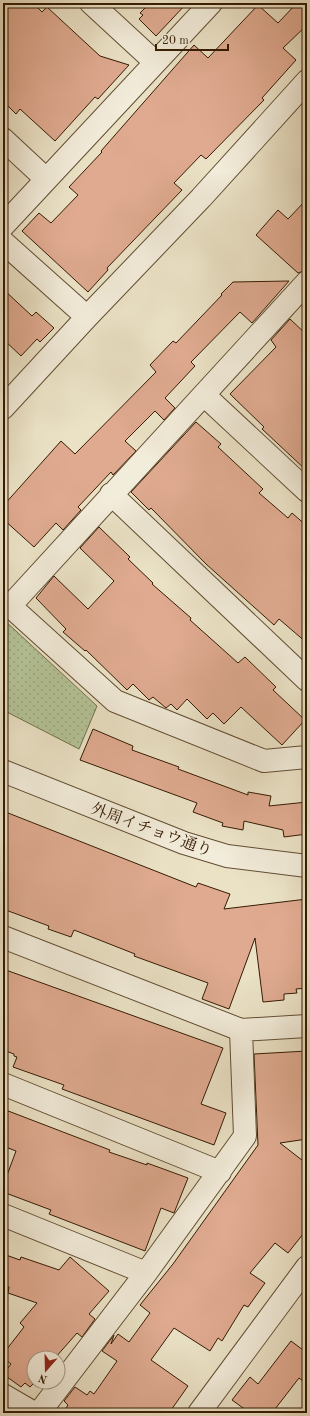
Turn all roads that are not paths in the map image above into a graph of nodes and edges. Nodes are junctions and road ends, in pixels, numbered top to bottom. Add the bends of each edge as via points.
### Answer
1 (91, 3) edge
2 (211, 3) edge
3 (155, 62) junction
4 (307, 81) edge
5 (3, 139) edge
6 (46, 179) junction
7 (3, 226) edge
8 (3, 242) edge
9 (304, 290) edge
10 (87, 316) junction
11 (204, 395) junction
12 (3, 408) edge
13 (307, 491) edge
14 (111, 494) junction
15 (307, 680) edge
16 (307, 757) edge
17 (3, 771) edge
18 (307, 866) edge
19 (3, 937) edge
20 (307, 1026) edge
21 (241, 1030) junction
22 (3, 1084) edge
23 (220, 1172) junction
24 (3, 1215) edge
25 (307, 1267) edge
26 (146, 1273) junction
27 (3, 1395) edge
28 (34, 1413) edge
29 (39, 1413) edge
30 (199, 1413) edge

1 - 3 street
2 - 3 street
3 - 6 street
4 - 10 street via 201,198
5 - 6 street
6 - 7 street
8 - 10 street
9 - 11 street
10 - 12 street
11 - 13 street
11 - 14 street
14 - 15 street
14 - 16 street via 10,606 115,701 264,761
17 - 18 street, 外周イチョウ通り via 184,843 227,856
19 - 21 street
20 - 21 street
21 - 23 street via 245,1136
22 - 23 street
23 - 26 street
24 - 26 street
25 - 30 street
26 - 29 street
27 - 28 street

